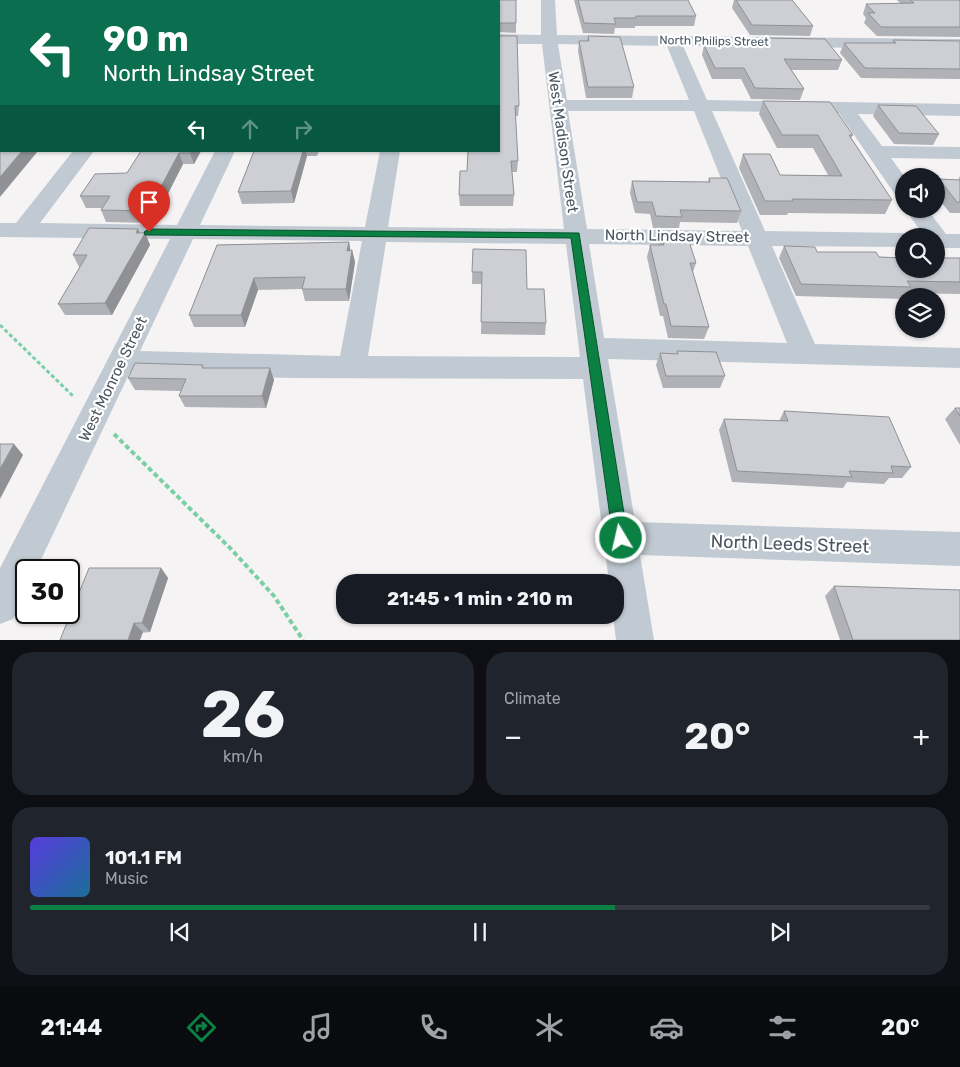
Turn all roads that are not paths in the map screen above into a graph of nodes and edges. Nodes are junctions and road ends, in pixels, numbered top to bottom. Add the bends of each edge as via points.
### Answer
1 (548, 0) edge
2 (500, 39) edge
3 (549, 39) junction
4 (673, 40) junction
5 (960, 44) edge
6 (558, 106) junction
7 (702, 107) junction
8 (844, 109) junction
9 (960, 110) edge
10 (83, 152) edge
11 (224, 152) edge
12 (390, 152) edge
13 (876, 152) junction
14 (960, 153) edge
15 (895, 178) edge
16 (924, 218) edge
17 (932, 228) edge
18 (0, 230) edge
19 (23, 230) junction
20 (184, 233) junction
21 (377, 234) junction
22 (576, 235) junction
23 (756, 237) junction
24 (895, 240) edge
25 (805, 353) junction
26 (594, 358) junction
27 (960, 358) edge
28 (122, 361) junction
29 (352, 366) junction
30 (621, 538) junction
31 (960, 549) edge
32 (11, 560) edge
33 (0, 606) edge
34 (635, 640) edge

1 - 3 street, West Madison Street
2 - 3 street, North Philips Street
3 - 4 street, North Philips Street
3 - 6 street, West Madison Street
4 - 5 street, North Philips Street
4 - 7 street
6 - 7 street
6 - 22 street, West Madison Street
7 - 8 street
7 - 23 street
8 - 9 street
8 - 13 street
10 - 19 street
11 - 20 street, West Monroe Street
12 - 21 street
13 - 14 street
13 - 15 street
16 - 17 street
18 - 19 street, North Lindsay Street
19 - 20 street, North Lindsay Street
20 - 21 street, North Lindsay Street
20 - 28 street, West Monroe Street
21 - 22 street, North Lindsay Street
21 - 29 street
22 - 23 street, North Lindsay Street
22 - 26 street, West Madison Street
23 - 24 street, North Lindsay Street
23 - 25 street
25 - 26 street
25 - 27 street
26 - 29 street
26 - 30 street, West Madison Street
28 - 29 street
28 - 32 street, West Monroe Street
30 - 31 street, North Leeds Street
30 - 34 street, West Madison Street
32 - 33 street, West Monroe Street

